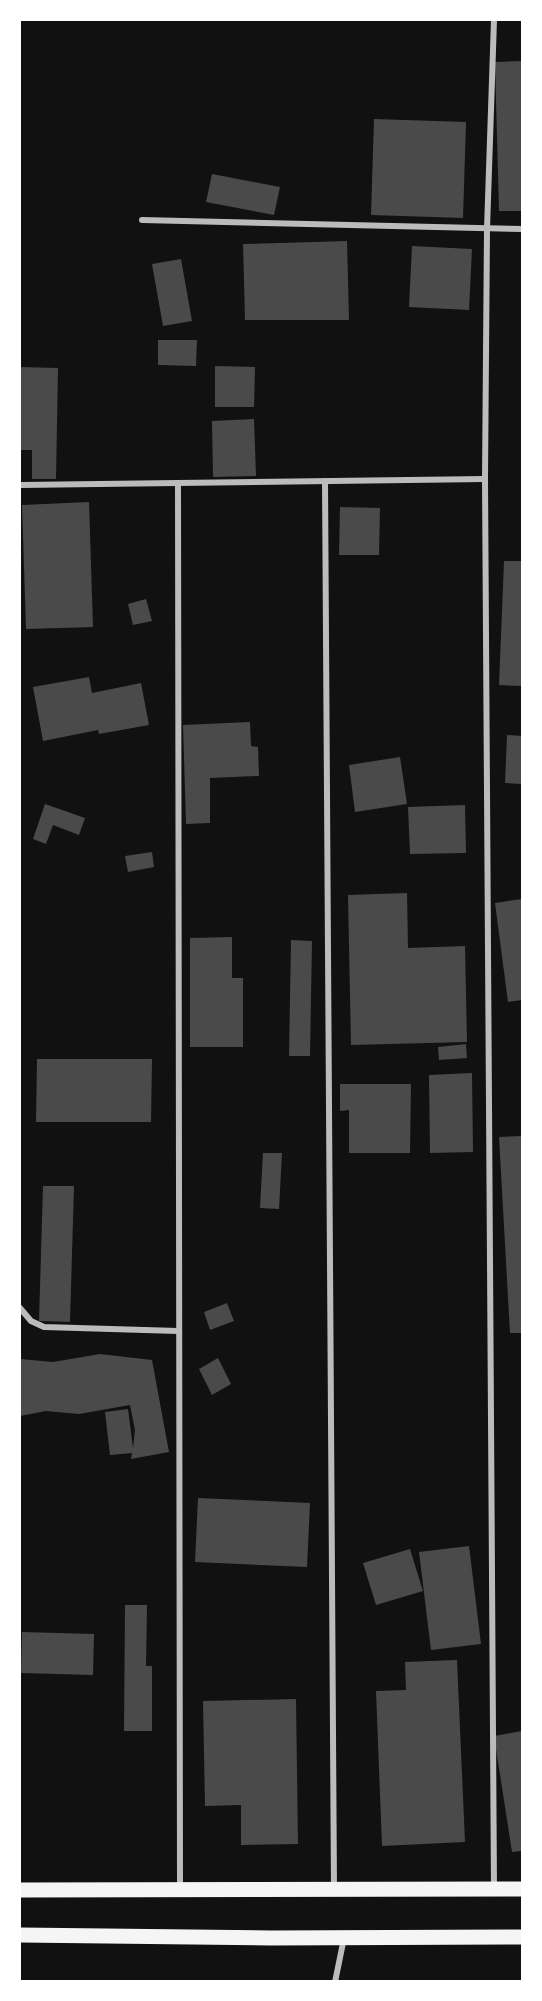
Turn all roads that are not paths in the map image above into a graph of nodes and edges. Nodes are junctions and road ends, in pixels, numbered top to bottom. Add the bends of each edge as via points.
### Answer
1 (494, 20) edge
2 (142, 220) dead end
3 (487, 229) junction
4 (522, 229) edge
5 (485, 479) junction
6 (325, 481) junction
7 (178, 483) junction
8 (20, 485) edge
9 (20, 1308) edge
10 (178, 1331) junction
11 (494, 1889) junction
12 (522, 1889) edge
13 (20, 1890) edge
14 (180, 1890) junction
15 (334, 1890) junction
16 (20, 1935) edge
17 (522, 1937) edge
18 (344, 1938) junction
19 (335, 1982) edge

1 - 3 street
2 - 3 street
3 - 4 street
3 - 5 street
5 - 6 street
5 - 11 street
6 - 7 street
6 - 15 street
7 - 8 street
7 - 10 street
9 - 10 street via 31,1321 44,1326
10 - 14 street
11 - 12 main road
11 - 15 main road
13 - 14 main road
14 - 15 main road
16 - 18 main road
17 - 18 main road
18 - 19 street

